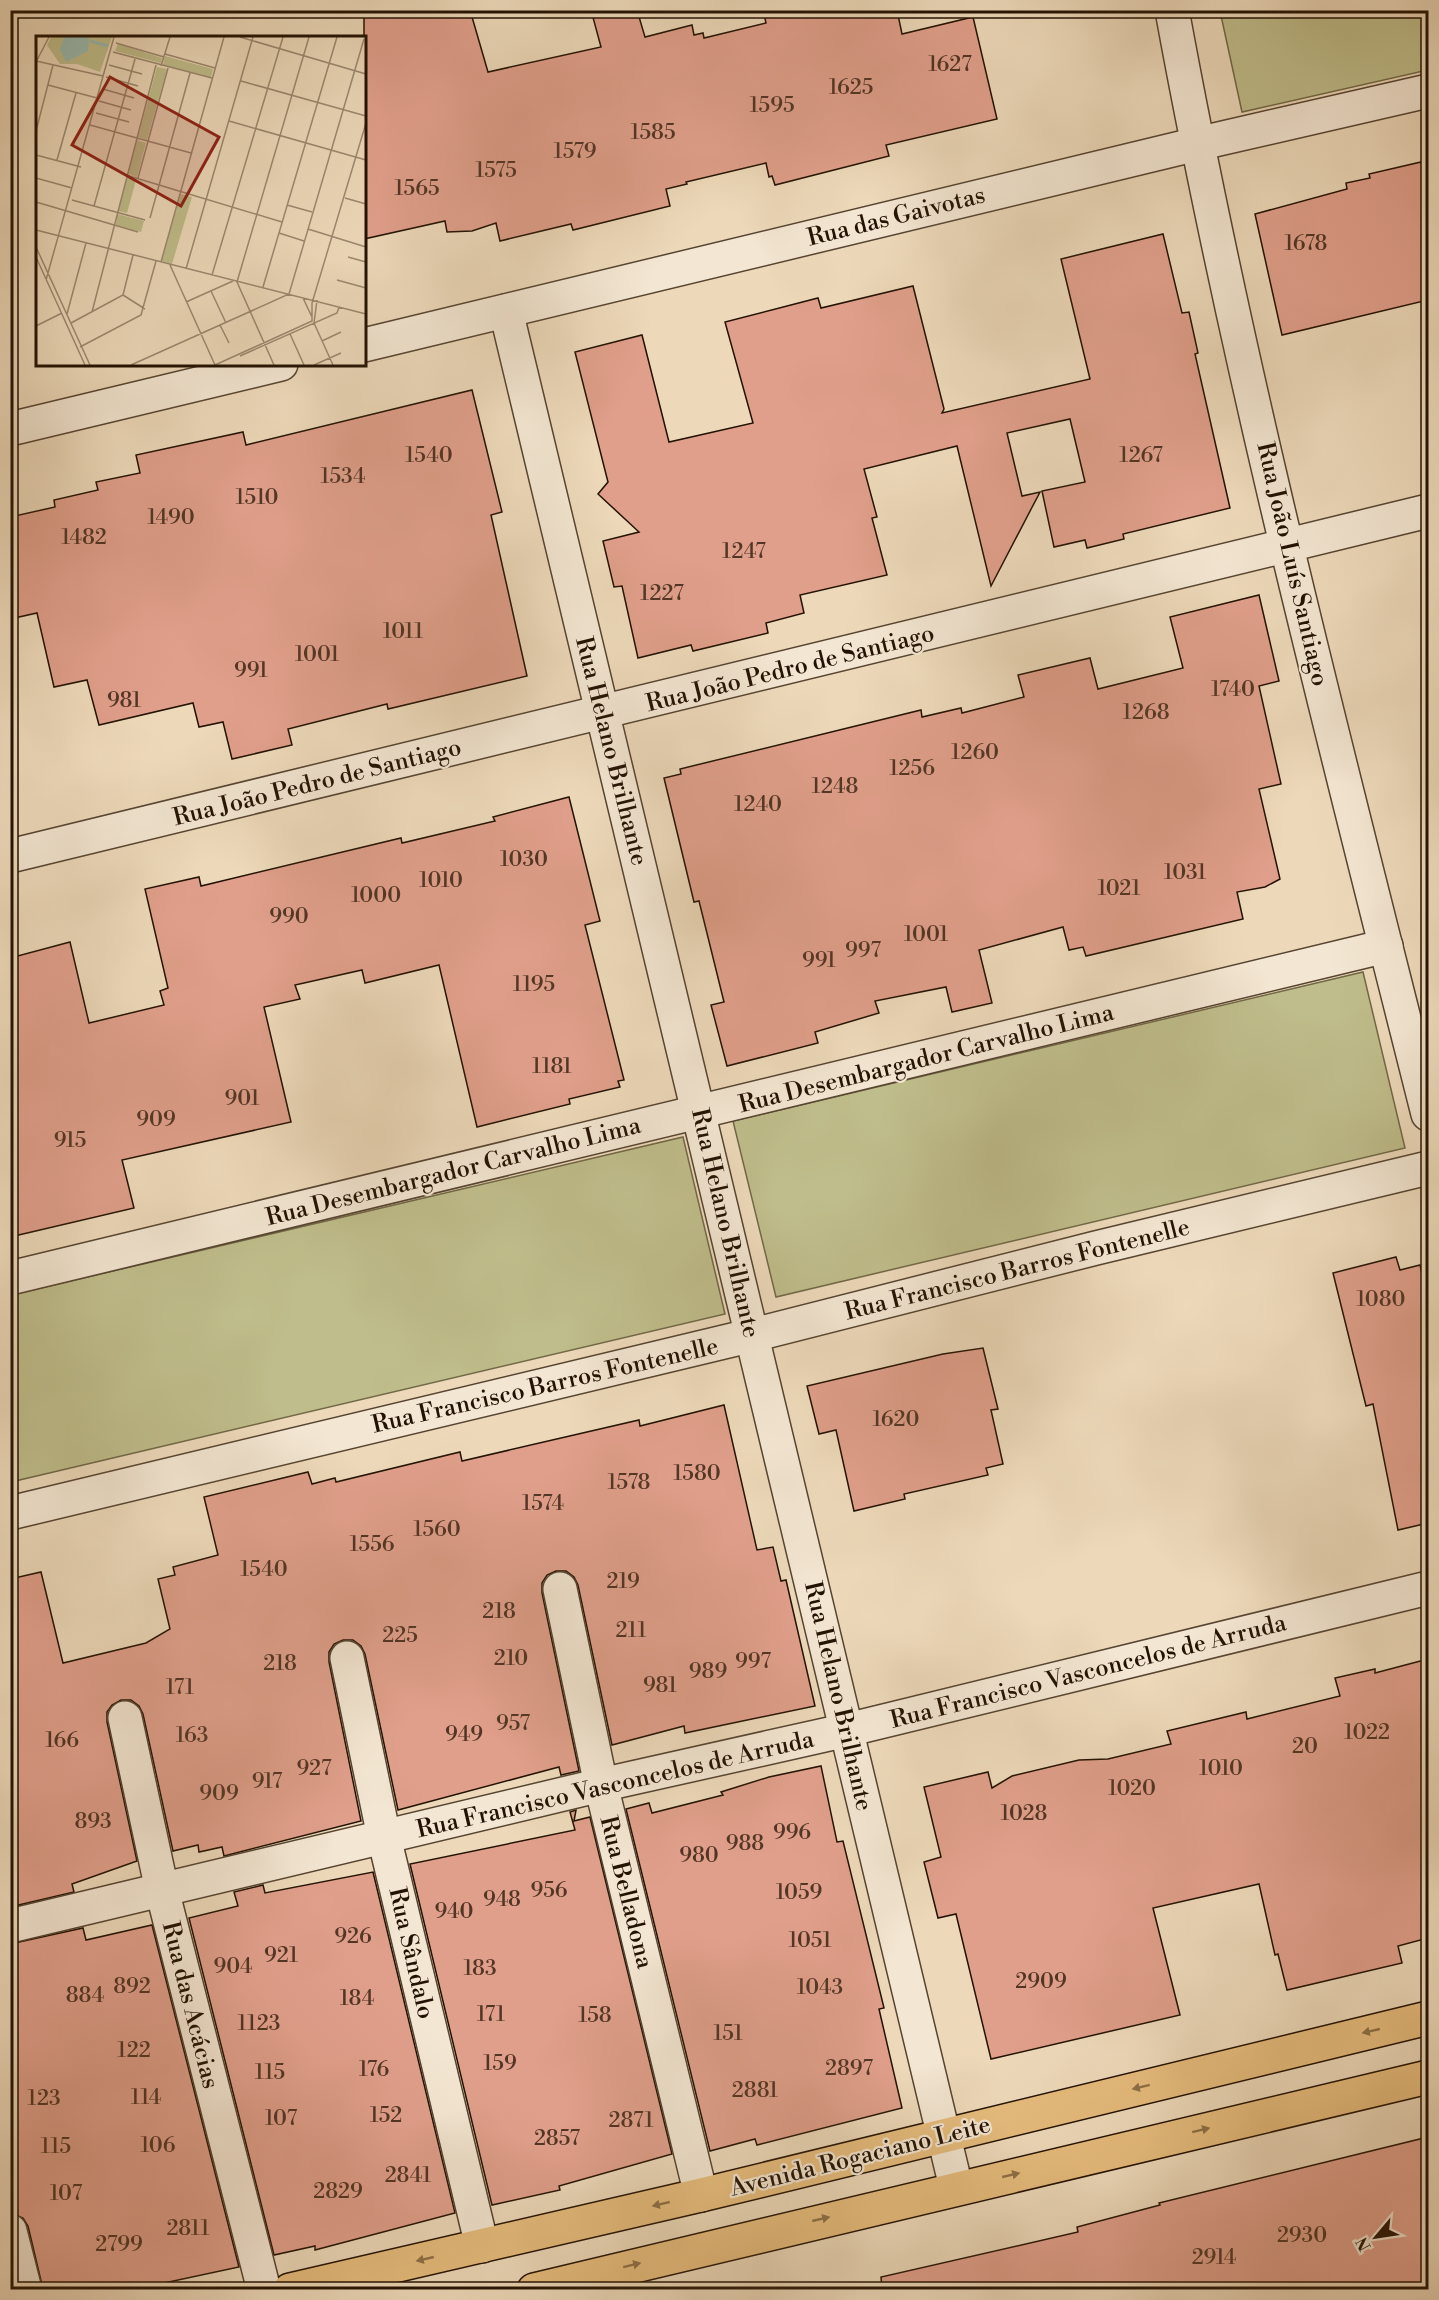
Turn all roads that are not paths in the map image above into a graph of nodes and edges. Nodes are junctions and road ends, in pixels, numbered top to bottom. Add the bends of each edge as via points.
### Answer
1 (1172, 10) edge
2 (1428, 91) edge
3 (1197, 144) junction
4 (506, 311) junction
5 (366, 345) edge
6 (273, 366) edge
7 (10, 429) edge
8 (1428, 511) edge
9 (1288, 546) junction
10 (603, 713) junction
11 (10, 856) edge
12 (1386, 946) junction
13 (700, 1112) junction
14 (1428, 1114) edge
15 (1428, 1168) edge
16 (10, 1278) edge
17 (753, 1335) junction
18 (10, 1513) edge
19 (1428, 1588) edge
20 (560, 1589) dead end
21 (346, 1658) dead end
22 (125, 1718) dead end
23 (847, 1731) junction
24 (602, 1785) junction
25 (384, 1837) junction
26 (162, 1890) junction
27 (10, 1926) edge
28 (1428, 2018) edge
29 (1428, 2077) edge
30 (943, 2137) junction
31 (956, 2187) junction
32 (701, 2194) junction
33 (10, 2231) edge
34 (482, 2246) junction
35 (25, 2289) edge
36 (264, 2289) edge
37 (290, 2289) edge
38 (534, 2289) edge

1 - 3 street, Rua João Luís Santiago
2 - 3 street, Rua das Gaivotas
3 - 4 street, Rua das Gaivotas
3 - 9 street, Rua João Luís Santiago
4 - 5 street, Rua das Gaivotas
4 - 10 street, Rua Helano Brilhante
6 - 7 street
8 - 9 street, Rua João Pedro de Santiago
9 - 10 street, Rua João Pedro de Santiago
9 - 12 street, Rua João Luís Santiago
10 - 11 street, Rua João Pedro de Santiago
10 - 13 street, Rua Helano Brilhante
12 - 13 street, Rua Desembargador Carvalho Lima
12 - 14 street, Rua João Luís Santiago
13 - 16 street, Rua Desembargador Carvalho Lima
13 - 17 street, Rua Helano Brilhante
15 - 17 street, Rua Francisco Barros Fontenelle
17 - 18 street, Rua Francisco Barros Fontenelle
17 - 23 street, Rua Helano Brilhante
19 - 23 street, Rua Francisco Vasconcelos de Arruda
20 - 24 street, Rua Belladona
21 - 25 street, Rua Sândalo
22 - 26 street, Rua das Acácias
23 - 24 street, Rua Francisco Vasconcelos de Arruda
23 - 30 street, Rua Helano Brilhante
24 - 25 street, Rua Francisco Vasconcelos de Arruda
24 - 32 street, Rua Belladona
25 - 26 street, Rua Francisco Vasconcelos de Arruda
25 - 34 street, Rua Sândalo
26 - 27 street, Rua Francisco Vasconcelos de Arruda
26 - 36 street, Rua das Acácias
28 -> 30 main road, Avenida Rogaciano Leite
31 -> 29 main road
30 - 31 street, Rua Helano Brilhante
30 - 32 main road, Avenida Rogaciano Leite
38 -> 31 main road
32 -> 34 main road, Avenida Rogaciano Leite
33 - 35 street
34 -> 37 main road, Avenida Rogaciano Leite

